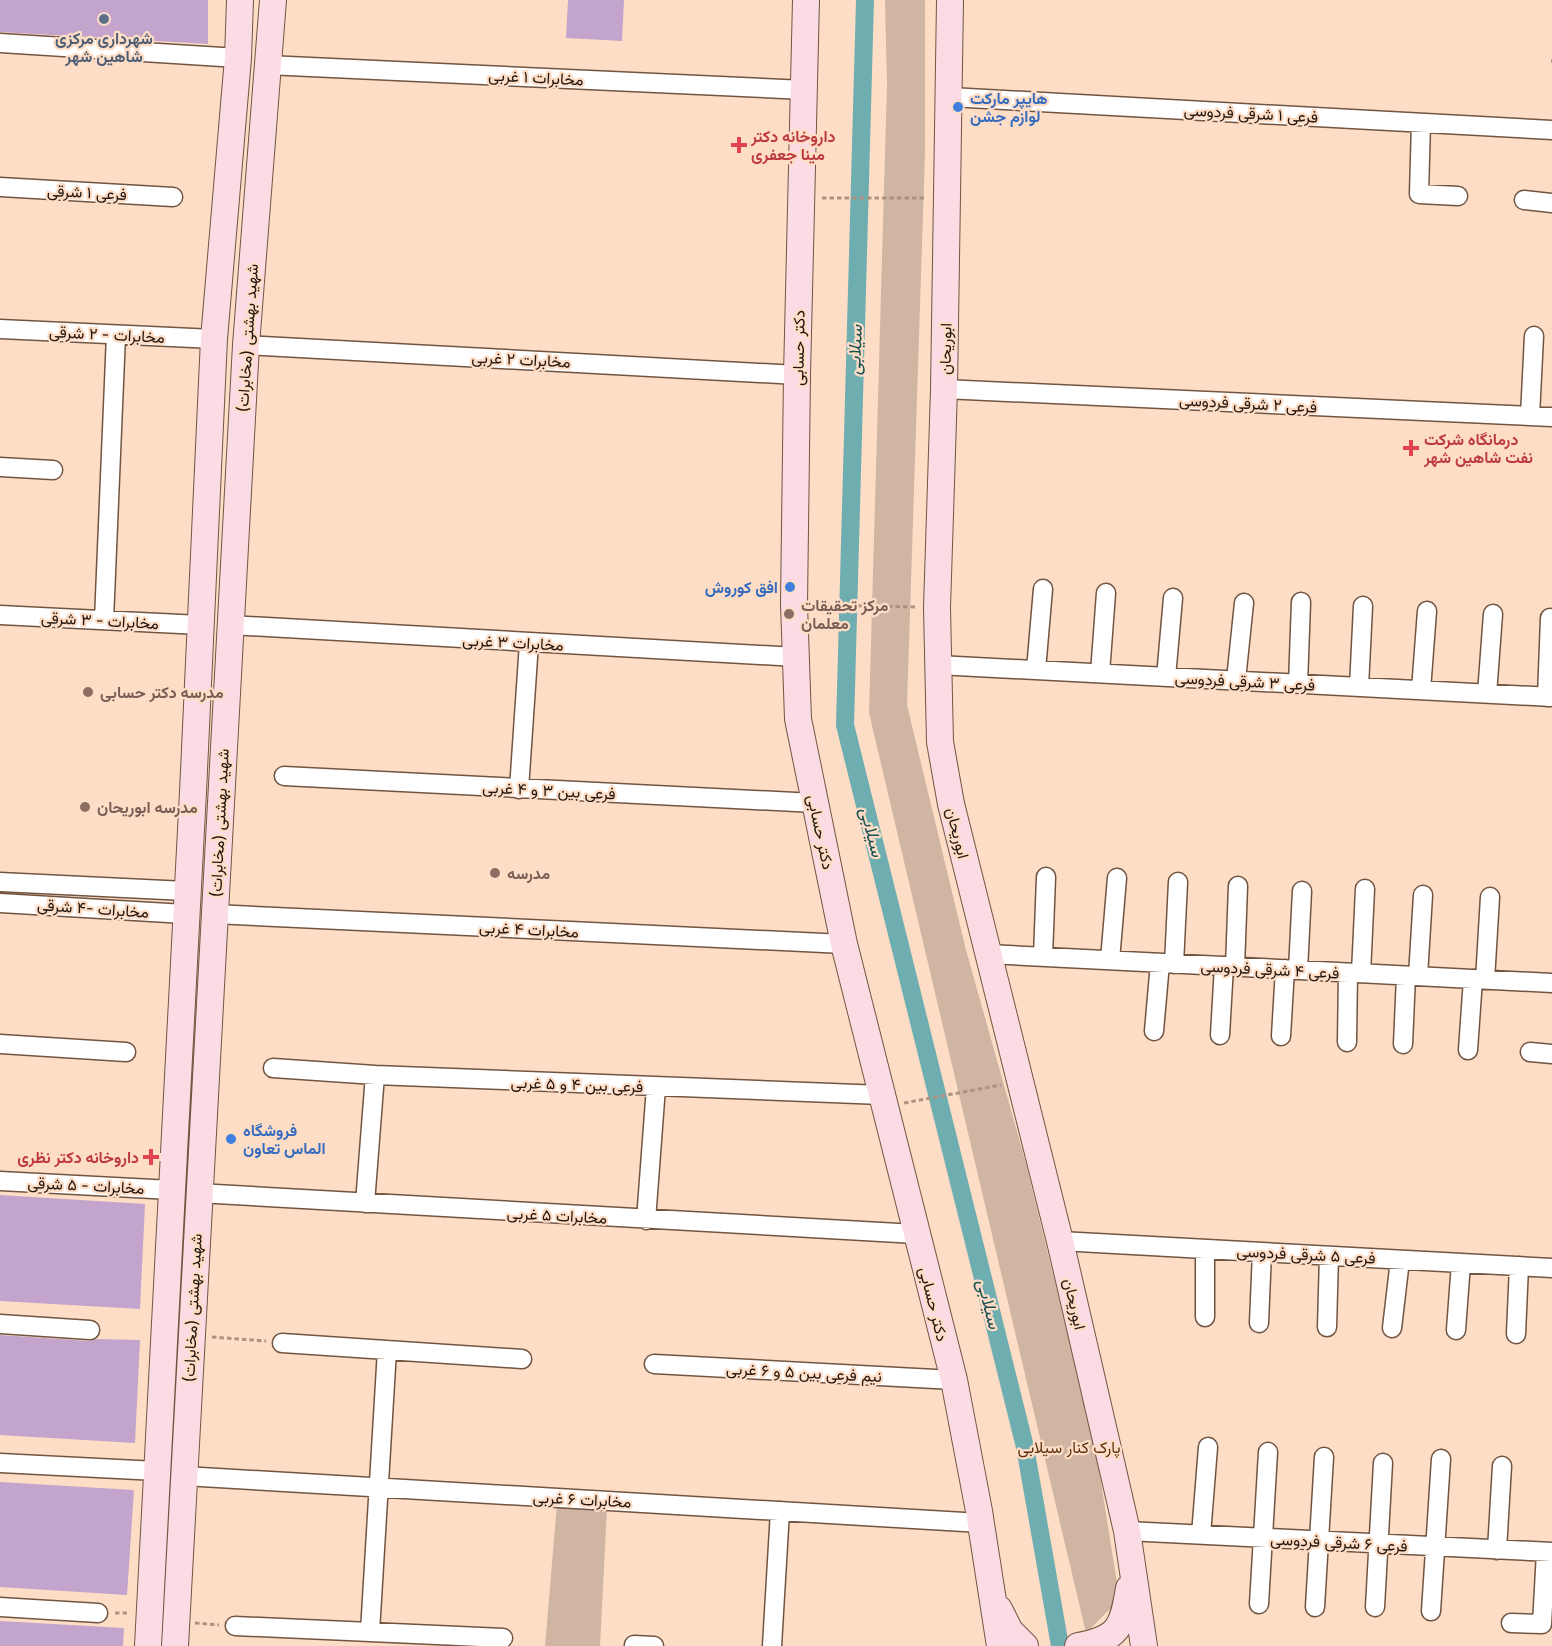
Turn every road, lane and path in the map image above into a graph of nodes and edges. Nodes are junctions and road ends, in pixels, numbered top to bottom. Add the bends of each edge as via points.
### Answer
1 (240, 0) edge
2 (273, 0) edge
3 (806, 0) edge
4 (950, 0) edge
5 (0, 43) edge
6 (238, 58) junction
7 (267, 65) junction
8 (805, 90) junction
9 (950, 97) junction
10 (1421, 123) junction
11 (1552, 130) edge
12 (0, 187) edge
13 (1458, 196) dead end
14 (173, 197) dead end
15 (802, 198) junction
16 (947, 198) junction
17 (1524, 201) dead end
18 (1552, 203) edge
19 (0, 329) edge
20 (116, 335) junction
21 (1534, 336) dead end
22 (214, 339) junction
23 (246, 345) junction
24 (797, 375) junction
25 (944, 389) junction
26 (1530, 416) junction
27 (1552, 417) edge
28 (0, 467) edge
29 (53, 470) dead end
30 (1043, 589) dead end
31 (1106, 593) dead end
32 (1173, 598) dead end
33 (1301, 602) dead end
34 (1244, 603) dead end
35 (794, 604) junction
36 (1363, 606) dead end
37 (937, 608) junction
38 (1426, 611) dead end
39 (1493, 614) dead end
40 (0, 615) edge
41 (1550, 618) dead end
42 (104, 620) junction
43 (200, 625) junction
44 (230, 625) junction
45 (529, 643) junction
46 (796, 657) junction
47 (938, 665) junction
48 (1036, 670) junction
49 (1100, 673) junction
50 (1166, 677) junction
51 (1236, 680) junction
52 (1298, 684) junction
53 (1359, 687) junction
54 (1421, 690) junction
55 (1487, 694) junction
56 (1550, 697) edge
57 (284, 776) dead end
58 (519, 789) junction
59 (815, 803) junction
60 (1046, 877) dead end
61 (1117, 878) dead end
62 (0, 882) edge
63 (1178, 882) dead end
64 (1238, 886) dead end
65 (1365, 889) dead end
66 (1302, 891) dead end
67 (1422, 894) dead end
68 (1490, 897) dead end
69 (0, 903) edge
70 (186, 903) junction
71 (214, 914) junction
72 (844, 944) junction
73 (988, 954) junction
74 (1043, 957) junction
75 (1110, 960) junction
76 (1167, 963) junction
77 (1230, 967) junction
78 (1291, 970) junction
79 (1355, 973) junction
80 (1412, 976) junction
81 (1479, 980) junction
82 (1552, 983) edge
83 (1154, 1031) dead end
84 (1220, 1035) dead end
85 (1281, 1036) dead end
86 (1347, 1042) dead end
87 (0, 1044) edge
88 (1403, 1044) dead end
89 (1468, 1050) dead end
90 (126, 1052) dead end
91 (1530, 1052) dead end
92 (1552, 1054) edge
93 (273, 1068) dead end
94 (375, 1076) junction
95 (1020, 1081) junction
96 (656, 1087) junction
97 (884, 1101) junction
98 (0, 1181) edge
99 (172, 1190) junction
100 (198, 1193) junction
101 (365, 1203) junction
102 (646, 1220) junction
103 (916, 1234) junction
104 (1060, 1241) junction
105 (1205, 1249) junction
106 (1262, 1252) junction
107 (1329, 1256) junction
108 (1400, 1260) junction
109 (1461, 1263) junction
110 (1519, 1266) junction
111 (1552, 1268) edge
112 (166, 1300) junction
113 (193, 1303) junction
114 (1205, 1317) dead end
115 (1259, 1323) dead end
116 (0, 1324) edge
117 (1327, 1327) dead end
118 (1392, 1328) dead end
119 (90, 1330) dead end
120 (1456, 1330) dead end
121 (1516, 1334) dead end
122 (191, 1335) junction
123 (282, 1343) joint
124 (387, 1350) junction
125 (522, 1359) dead end
126 (654, 1364) dead end
127 (954, 1380) junction
128 (1208, 1447) dead end
129 (1268, 1452) dead end
130 (1324, 1457) dead end
131 (1441, 1460) dead end
132 (0, 1463) edge
133 (1383, 1463) dead end
134 (1502, 1466) dead end
135 (157, 1471) junction
136 (184, 1476) junction
137 (379, 1487) junction
138 (780, 1511) junction
139 (981, 1523) junction
140 (1127, 1531) junction
141 (1201, 1535) junction
142 (1265, 1538) junction
143 (1319, 1541) junction
144 (1379, 1544) junction
145 (1434, 1546) junction
146 (1497, 1550) junction
147 (1549, 1552) edge
148 (1132, 1570) junction
149 (991, 1593) junction
150 (1259, 1604) dead end
151 (0, 1607) edge
152 (1315, 1607) dead end
153 (1375, 1607) dead end
154 (1431, 1611) dead end
155 (98, 1613) joint
156 (149, 1614) junction
157 (1511, 1623) dead end
158 (236, 1626) joint
159 (370, 1632) junction
160 (175, 1634) edge
161 (503, 1638) dead end
162 (1089, 1644) edge
163 (634, 1645) edge
164 (148, 1646) edge
165 (654, 1646) edge
166 (772, 1646) edge
167 (1000, 1646) edge
168 (1025, 1646) edge
169 (1144, 1646) edge

1 - 6 main road, شهید بهشتی (مخابرات)
2 - 7 main road, شهید بهشتی (مخابرات)
3 - 8 main road, دکتر حسابی
4 - 9 main road, ابوریحان
5 - 6 street
6 - 22 main road, شهید بهشتی (مخابرات)
7 - 8 street, مخابرات ۱ غربی
7 - 23 main road, شهید بهشتی (مخابرات)
8 - 15 main road, دکتر حسابی
9 - 10 street, فرعی ۱ شرقی فردوسی
9 - 16 main road, ابوریحان
10 - 11 street, فرعی ۱ شرقی فردوسی
10 - 13 street via 1419,194
12 - 14 street, فرعی ۱ شرقی
15 - 16 path
15 - 24 main road, دکتر حسابی
16 - 25 main road, ابوریحان
17 - 18 street
19 - 20 street, مخابرات - ۲ شرقی
20 - 22 street, مخابرات - ۲ شرقی
20 - 42 street
21 - 26 street
22 - 43 main road, شهید بهشتی (مخابرات)
23 - 24 street, مخابرات ۲ غربی
23 - 44 main road, شهید بهشتی (مخابرات)
24 - 35 main road, دکتر حسابی
25 - 26 street, فرعی ۲ شرقی فردوسی
25 - 37 main road, ابوریحان
26 - 27 street, فرعی ۲ شرقی فردوسی
28 - 29 street
30 - 48 street
31 - 49 street
32 - 50 street
33 - 52 street
34 - 51 street
35 - 37 path
35 - 46 main road, دکتر حسابی
36 - 53 street
37 - 47 main road, ابوریحان
38 - 54 street
39 - 55 street
40 - 42 street, مخابرات - ۳ شرقی
41 - 56 street
42 - 43 street, مخابرات - ۳ شرقی
43 - 70 main road, شهید بهشتی (مخابرات)
44 - 45 street, مخابرات ۳ غربی
44 - 71 main road, شهید بهشتی (مخابرات)
45 - 46 street, مخابرات ۳ غربی
45 - 58 street
46 - 59 main road, دکتر حسابی via 798,719
47 - 48 street, فرعی ۳ شرقی فردوسی
47 - 73 main road, ابوریحان via 944,772
48 - 49 street, فرعی ۳ شرقی فردوسی
49 - 50 street, فرعی ۳ شرقی فردوسی
50 - 51 street, فرعی ۳ شرقی فردوسی
51 - 52 street, فرعی ۳ شرقی فردوسی
52 - 53 street, فرعی ۳ شرقی فردوسی
53 - 54 street, فرعی ۳ شرقی فردوسی
54 - 55 street, فرعی ۳ شرقی فردوسی
55 - 56 street, فرعی ۳ شرقی فردوسی
57 - 58 street, فرعی بین ۳ و ۴ غربی
58 - 59 street, فرعی بین ۳ و ۴ غربی
59 - 72 main road, دکتر حسابی
60 - 74 street
61 - 75 street
62 - 70 street
63 - 76 street
64 - 77 street
65 - 79 street
66 - 78 street
67 - 80 street
68 - 81 street
69 - 70 street, مخابرات -۴ شرقی
70 - 99 main road, شهید بهشتی (مخابرات)
71 - 72 street, مخابرات ۴ غربی
71 - 100 main road, شهید بهشتی (مخابرات)
72 - 97 main road, دکتر حسابی
73 - 74 street, فرعی ۴ شرقی فردوسی
73 - 95 main road, ابوریحان
74 - 75 street, فرعی ۴ شرقی فردوسی
75 - 76 street, فرعی ۴ شرقی فردوسی
76 - 77 street, فرعی ۴ شرقی فردوسی
76 - 83 street
77 - 78 street, فرعی ۴ شرقی فردوسی
77 - 84 street
78 - 79 street, فرعی ۴ شرقی فردوسی
78 - 85 street
79 - 80 street, فرعی ۴ شرقی فردوسی
79 - 86 street
80 - 81 street, فرعی ۴ شرقی فردوسی
80 - 88 street
81 - 82 street, فرعی ۴ شرقی فردوسی
81 - 89 street
87 - 90 street
91 - 92 street
93 - 94 street, فرعی بین ۴ و ۵ غربی
94 - 96 street, فرعی بین ۴ و ۵ غربی
94 - 101 street
95 - 97 path
95 - 104 main road, ابوریحان
96 - 97 street, فرعی بین ۴ و ۵ غربی
96 - 102 street
97 - 103 main road, دکتر حسابی
98 - 99 street, مخابرات - ۵ شرقی
99 - 112 main road, شهید بهشتی (مخابرات)
100 - 101 street, مخابرات ۵ غربی
100 - 113 main road, شهید بهشتی (مخابرات)
101 - 102 street, مخابرات ۵ غربی
102 - 103 street, مخابرات ۵ غربی
103 - 127 main road, دکتر حسابی
104 - 105 street, فرعی ۵ شرقی فردوسی
104 - 140 main road, ابوریحان
105 - 106 street, فرعی ۵ شرقی فردوسی
105 - 114 street
106 - 107 street, فرعی ۵ شرقی فردوسی
106 - 115 street
107 - 108 street, فرعی ۵ شرقی فردوسی
107 - 117 street
108 - 109 street, فرعی ۵ شرقی فردوسی
108 - 118 street
109 - 110 street, فرعی ۵ شرقی فردوسی
109 - 120 street
110 - 111 street, فرعی ۵ شرقی فردوسی
110 - 121 street
112 - 113 main road
112 - 135 main road, شهید بهشتی (مخابرات)
113 - 122 main road, شهید بهشتی (مخابرات)
116 - 119 street
122 - 123 path
122 - 136 main road, شهید بهشتی (مخابرات)
123 - 124 street
124 - 125 street
124 - 137 street
126 - 127 street, نیم فرعی بین ۵ و ۶ غربی
127 - 139 main road, دکتر حسابی
128 - 141 street
129 - 142 street
130 - 143 street
131 - 145 street
132 - 135 street
133 - 144 street
134 - 146 street
135 - 156 main road, شهید بهشتی (مخابرات)
136 - 137 street, مخابرات ۶ غربی
136 - 160 main road, شهید بهشتی (مخابرات)
137 - 138 street, مخابرات ۶ غربی
137 - 159 street
138 - 139 street, مخابرات ۶ غربی
138 - 166 street
139 - 149 main road, دکتر حسابی
140 - 141 street, فرعی ۶ شرقی فردوسی
140 - 148 main road, ابوریحان
141 - 142 street, فرعی ۶ شرقی فردوسی
142 - 143 street, فرعی ۶ شرقی فردوسی
142 - 150 street
143 - 144 street, فرعی ۶ شرقی فردوسی
143 - 152 street
144 - 145 street, فرعی ۶ شرقی فردوسی
144 - 153 street
145 - 146 street, فرعی ۶ شرقی فردوسی
145 - 154 street
146 - 147 street, فرعی ۶ شرقی فردوسی
147 - 157 street via 1542,1624
148 - 162 main road via 1124,1618 1115,1631
148 - 169 main road, ابوریحان
149 - 167 main road, دکتر حسابی
149 - 168 main road via 1010,1631
151 - 155 street
155 - 156 path
156 - 164 main road, شهید بهشتی (مخابرات)
158 - 159 street
158 - 160 path
159 - 161 street
163 - 165 street

